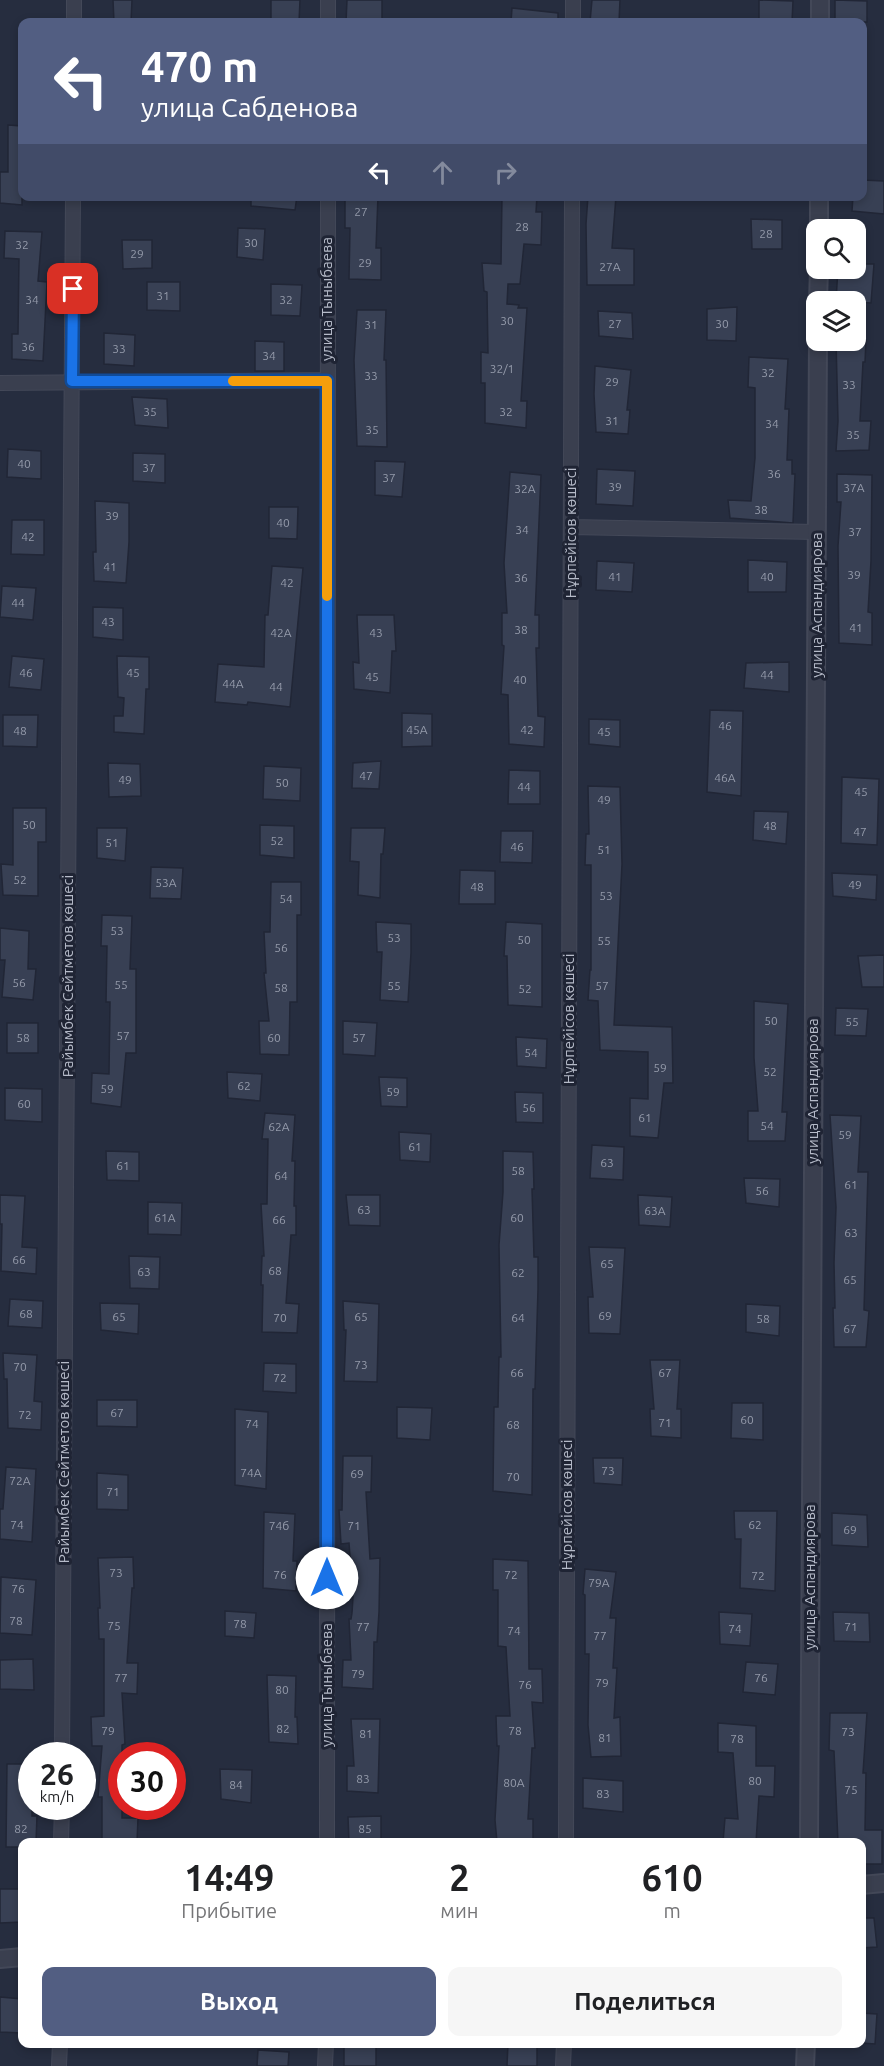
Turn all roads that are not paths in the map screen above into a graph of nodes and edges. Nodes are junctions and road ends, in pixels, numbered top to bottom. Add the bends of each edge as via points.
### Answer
1 (74, 0) edge
2 (328, 0) edge
3 (573, 0) edge
4 (820, 0) edge
5 (74, 18) edge
6 (328, 18) edge
7 (573, 18) edge
8 (820, 18) edge
9 (73, 201) edge
10 (328, 201) edge
11 (572, 201) edge
12 (819, 201) edge
13 (819, 219) edge
14 (818, 351) edge
15 (72, 381) junction
16 (327, 381) junction
17 (0, 383) edge
18 (572, 527) junction
19 (817, 532) junction
20 (62, 1742) edge
21 (62, 1820) edge
22 (61, 1838) edge
23 (327, 1838) edge
24 (566, 1838) edge
25 (809, 1838) edge
26 (884, 1883) edge
27 (866, 1885) edge
28 (18, 1957) edge
29 (0, 1959) edge
30 (60, 2048) edge
31 (326, 2048) edge
32 (564, 2048) edge
33 (806, 2048) edge
34 (59, 2066) edge
35 (325, 2066) edge
36 (563, 2066) edge
37 (805, 2066) edge

1 - 5 street
2 - 6 street
3 - 7 street
4 - 8 street
9 - 15 street, Райымбек Сейтметов көшесі
10 - 16 street, улица Тыныбаева
11 - 18 street, Нұрпейісов көшесі
12 - 13 street
14 - 19 street, улица Аспандиярова
15 - 16 street
15 - 17 street
15 - 20 street, Райымбек Сейтметов көшесі
16 - 23 street, улица Тыныбаева
18 - 19 street
18 - 24 street, Нұрпейісов көшесі
19 - 25 street, улица Аспандиярова
21 - 22 street
26 - 27 street
28 - 29 street
30 - 34 street
31 - 35 street
32 - 36 street
33 - 37 street

